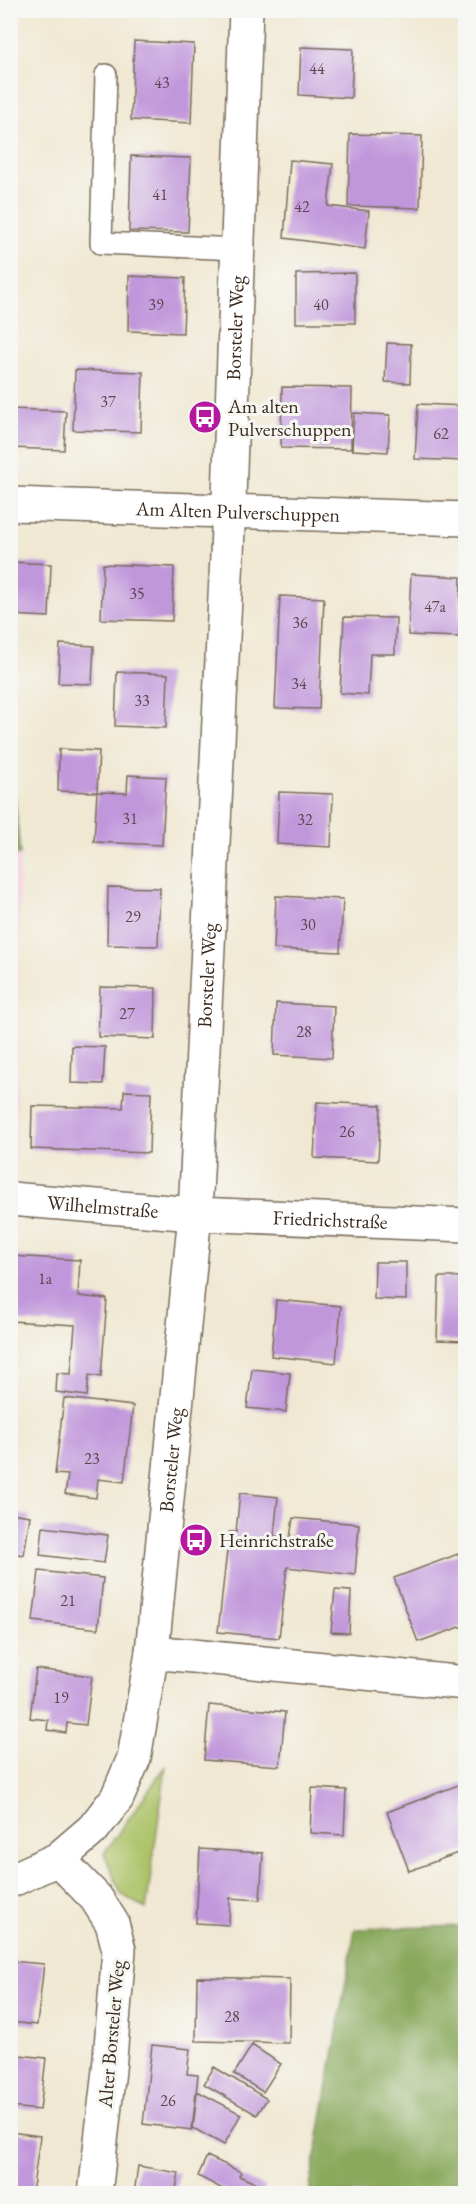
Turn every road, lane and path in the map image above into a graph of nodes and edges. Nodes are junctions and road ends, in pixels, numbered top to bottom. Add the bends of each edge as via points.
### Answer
1 (246, 10) edge
2 (106, 75) dead end
3 (238, 249) junction
4 (10, 504) edge
5 (229, 510) junction
6 (465, 519) edge
7 (10, 1199) edge
8 (195, 1214) junction
9 (465, 1225) edge
10 (152, 1652) junction
11 (465, 1683) edge
12 (58, 1859) junction
13 (10, 1881) edge
14 (94, 2193) edge

1 - 3 street, Borsteler Weg
2 - 3 lane via 101,243
3 - 5 street, Borsteler Weg
4 - 5 street, Am Alten Pulverschuppen
5 - 6 street, Am Alten Pulverschuppen
5 - 8 street, Borsteler Weg
7 - 8 street, Wilhelmstraße
8 - 9 street, Friedrichstraße
8 - 10 street, Borsteler Weg
10 - 11 street
10 - 12 street, Borsteler Weg via 134,1758 117,1798 93,1828
12 - 13 street, Borsteler Weg
12 - 14 street, Alter Borsteler Weg via 96,1898 112,1923 119,1950

